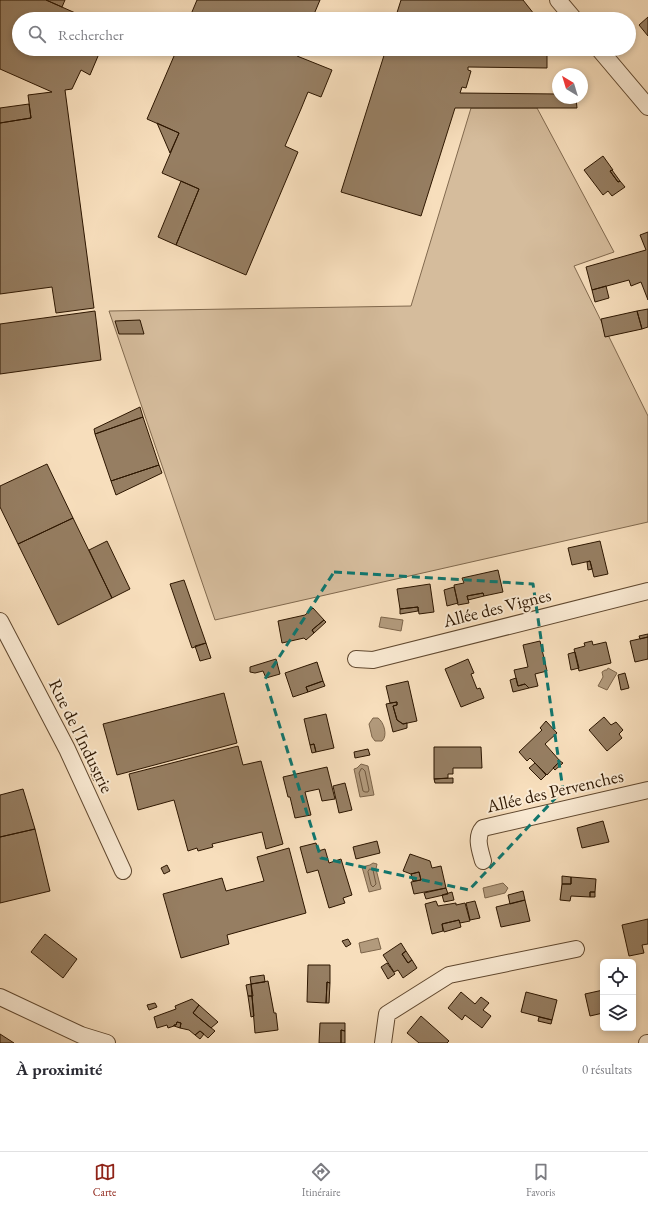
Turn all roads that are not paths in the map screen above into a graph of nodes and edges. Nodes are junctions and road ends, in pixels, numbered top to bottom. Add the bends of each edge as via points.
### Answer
1 (558, 0) edge
2 (568, 12) edge
3 (605, 56) edge
4 (648, 107) edge
5 (648, 592) edge
6 (0, 621) edge
7 (356, 659) dead end
8 (648, 790) edge
9 (483, 861) dead end
10 (123, 871) dead end
11 (576, 949) dead end
12 (0, 997) edge
13 (107, 1043) edge
14 (382, 1043) edge

1 - 2 street
3 - 4 street
5 - 7 street, Allée des Vignes via 373,660
6 - 10 street, Rue de l'Industrie via 71,756
8 - 9 street, Allée des Pervenches via 483,828 479,832 478,840
11 - 14 street via 449,975 387,1014
12 - 13 street via 81,1035

